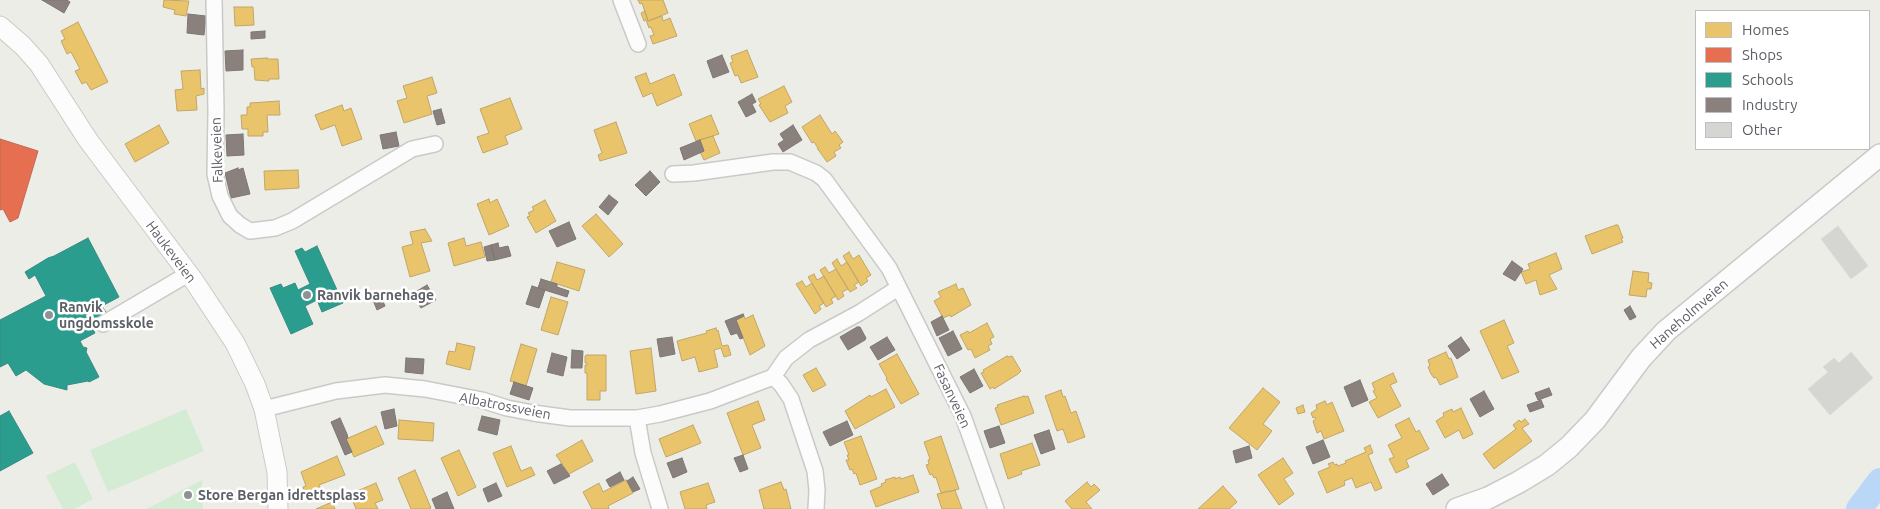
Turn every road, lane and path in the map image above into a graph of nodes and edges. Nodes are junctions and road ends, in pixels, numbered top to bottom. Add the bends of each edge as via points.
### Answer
1 (214, 0) edge
2 (621, 0) edge
3 (0, 26) edge
4 (638, 44) dead end
5 (435, 144) dead end
6 (1880, 155) edge
7 (673, 174) dead end
8 (188, 274) junction
9 (898, 288) junction
10 (103, 324) dead end
11 (774, 376) junction
12 (264, 410) junction
13 (637, 418) junction
14 (278, 509) edge
15 (660, 509) edge
16 (816, 509) edge
17 (996, 509) edge
18 (1457, 509) edge

1 - 5 street, Falkeveien via 215,174 220,196 230,216 240,225 250,231 275,228 292,221 412,149
2 - 4 street
3 - 8 street, Haukeveien via 39,64 88,140
6 - 18 main road, Haneholmveien via 1666,331 1641,358 1595,420 1569,447 1519,482
7 - 9 street via 773,162 790,162 816,173 835,193 889,268
8 - 10 street
8 - 12 street, Haukeveien via 235,343
9 - 11 street via 809,340 786,358
9 - 17 street, Fasanveien via 963,416
11 - 13 street, Albatrossveien via 710,401
11 - 16 street via 791,399 809,454 817,480
12 - 13 street, Albatrossveien via 336,391 385,385 482,400 534,414 570,418
12 - 14 street, Haukeveien via 277,472
13 - 15 street via 643,453

